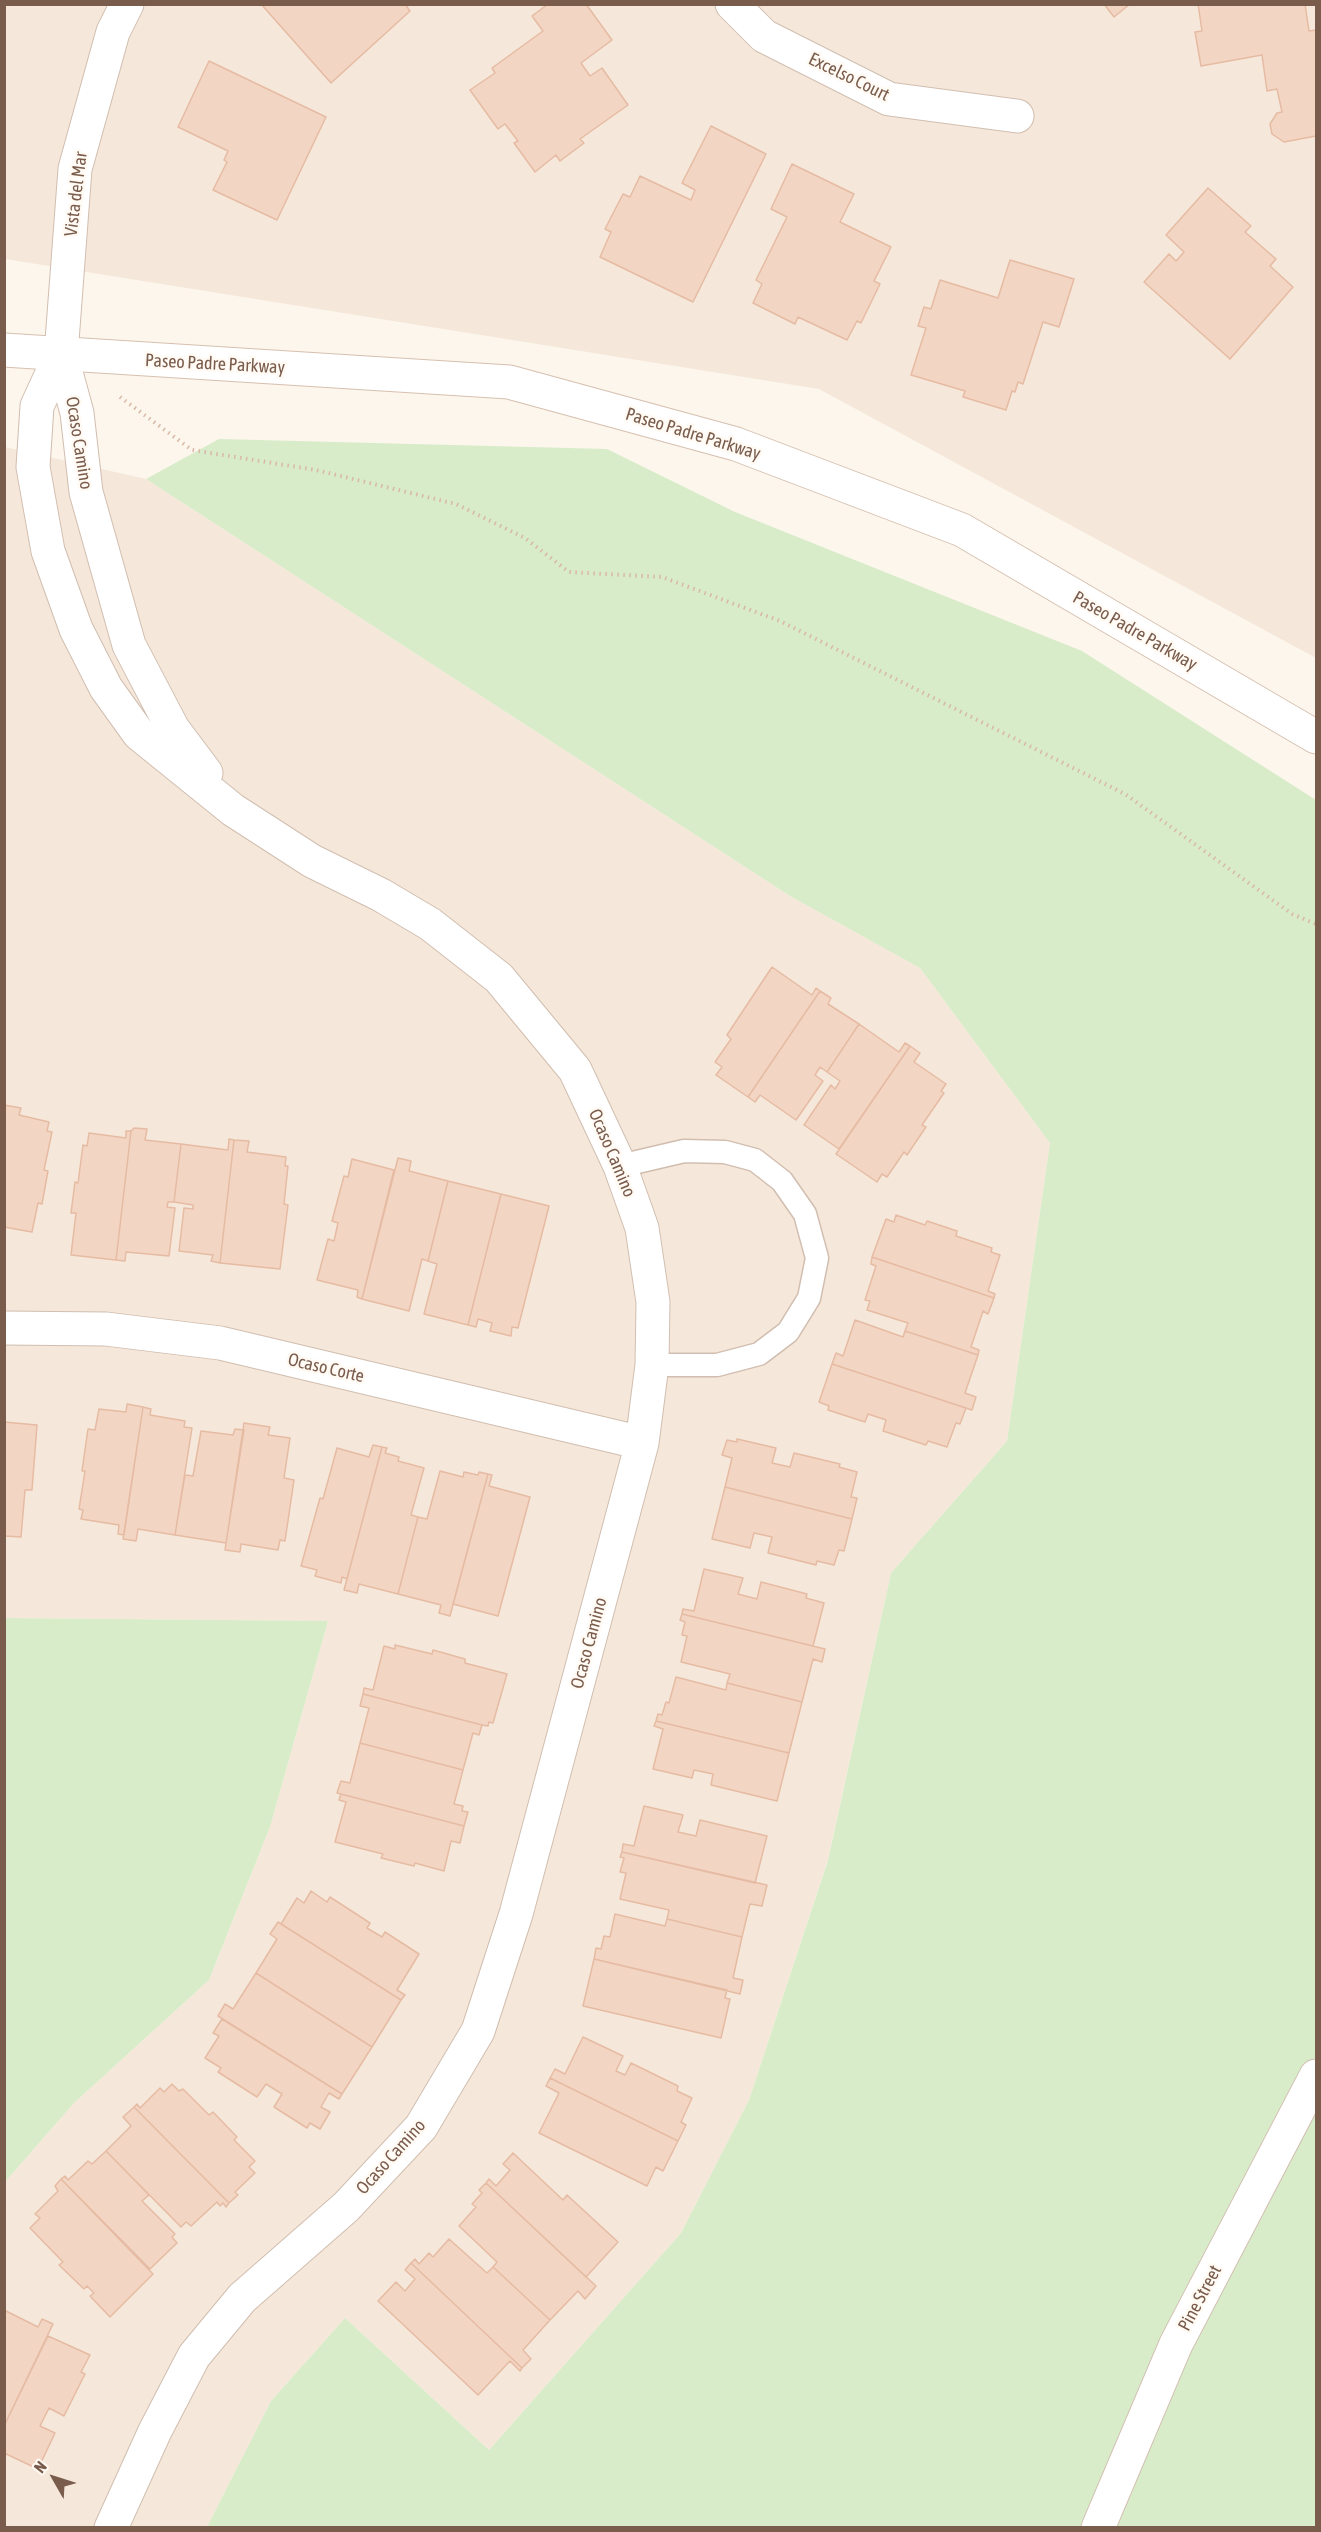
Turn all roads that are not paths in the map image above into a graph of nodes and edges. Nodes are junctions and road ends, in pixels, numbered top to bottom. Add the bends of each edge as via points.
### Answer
1 (127, 4) edge
2 (732, 4) edge
3 (1017, 116) dead end
4 (4, 350) edge
5 (61, 354) junction
6 (1317, 737) edge
7 (233, 810) junction
8 (620, 1166) junction
9 (4, 1328) edge
10 (652, 1365) junction
11 (642, 1443) junction
12 (1317, 2076) edge
13 (111, 2528) edge
14 (1098, 2528) edge

1 - 5 street, Vista del Mar via 113,32 75,169
2 - 3 street, Excelso Court via 764,36 889,99
4 - 5 street, Paseo Padre Parkway
5 - 6 street, Paseo Padre Parkway via 509,381 736,444 962,530
5 - 7 street, Ocaso Camino via 77,413 86,492 129,645 173,729
5 - 7 street, Ocaso Camino via 37,406 33,466 48,551 76,630 106,688 139,734
7 - 8 street, Ocaso Camino via 312,861 430,924 499,978 574,1070
8 - 10 street, Ocaso Camino via 642,1228 653,1302
8 - 10 lane via 684,1151 725,1152 754,1160 782,1181 805,1214 817,1258 809,1298 788,1332 759,1354 717,1365
9 - 11 street, Ocaso Corte via 106,1329 220,1343
10 - 11 street, Ocaso Camino
11 - 13 street, Ocaso Camino via 516,1914 478,2031 421,2127 346,2207 242,2298 194,2356
12 - 14 street, Pine Street via 1176,2344

